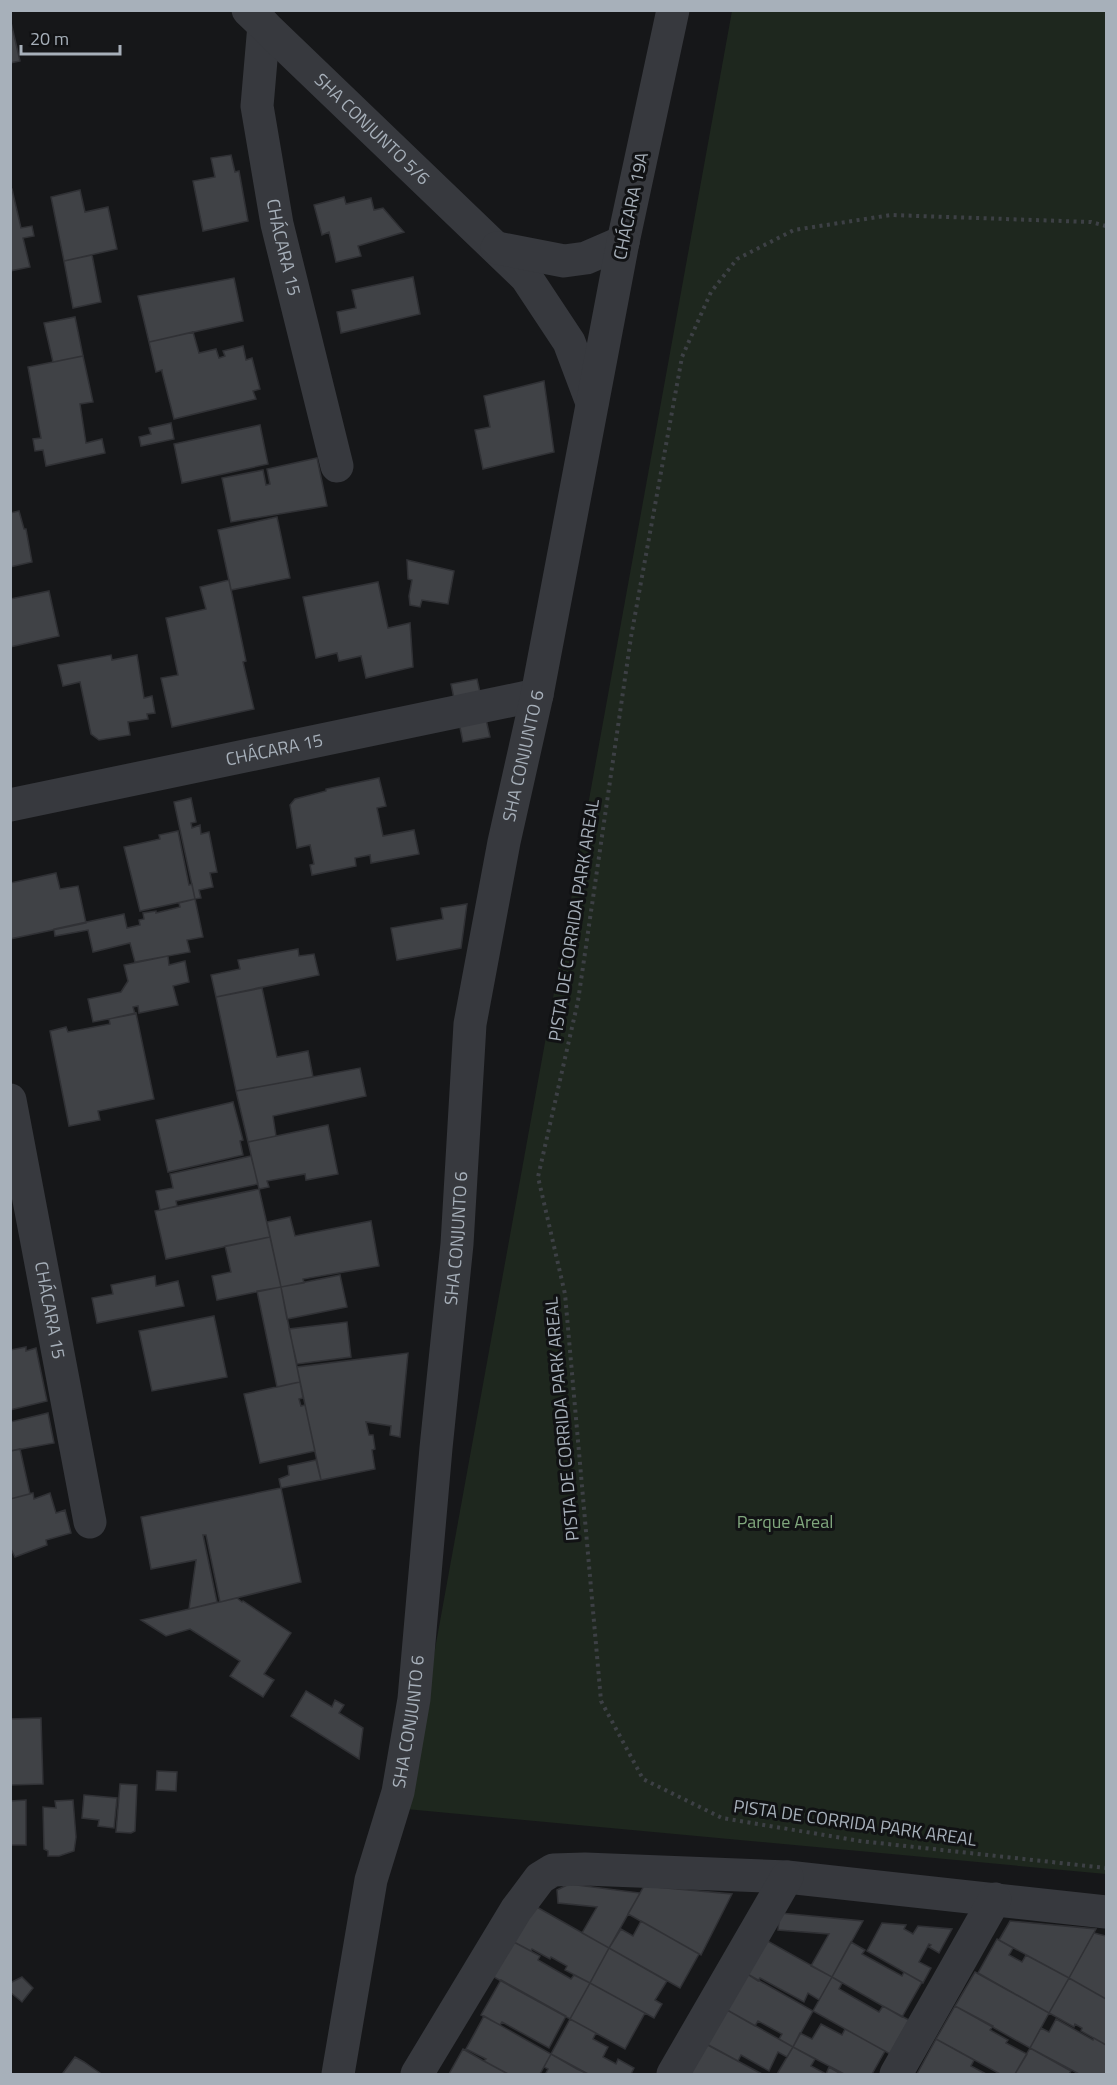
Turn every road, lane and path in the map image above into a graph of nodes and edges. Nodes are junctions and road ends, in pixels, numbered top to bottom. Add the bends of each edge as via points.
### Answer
1 (673, 10) edge
2 (256, 18) edge
3 (1107, 226) edge
4 (623, 242) junction
5 (497, 248) junction
6 (592, 403) junction
7 (337, 466) dead end
8 (537, 695) junction
9 (10, 805) edge
10 (10, 1100) edge
11 (90, 1522) dead end
12 (1107, 1868) edge
13 (787, 1877) junction
14 (995, 1899) junction
15 (1107, 1912) edge
16 (338, 2074) edge
17 (417, 2074) edge
18 (673, 2074) edge
19 (896, 2074) edge

1 - 4 street, CHÁCARA 19A
2 - 5 street, SHA CONJUNTO 5/6
2 - 7 street, CHÁCARA 15 via 257,106 277,224
3 - 12 path, PISTA DE CORRIDA PARK AREAL via 1090,222 891,215 794,230 737,259 711,292 682,357 631,637 578,1001 538,1177 565,1294 602,1701 643,1779 722,1818 860,1841
4 - 5 street via 586,258 564,261
4 - 6 street, CHÁCARA 19A
5 - 6 street, SHA CONJUNTO 5/6 via 526,277 564,333
6 - 8 street, SHA CONJUNTO 6
8 - 9 street, CHÁCARA 15
8 - 16 street, SHA CONJUNTO 6 via 504,842 470,1024 457,1244 414,1699 398,1792 371,1880
10 - 11 street, CHÁCARA 15
13 - 14 street
13 - 17 street via 553,1870 540,1878 516,1910
13 - 18 street
14 - 15 street
14 - 19 street

